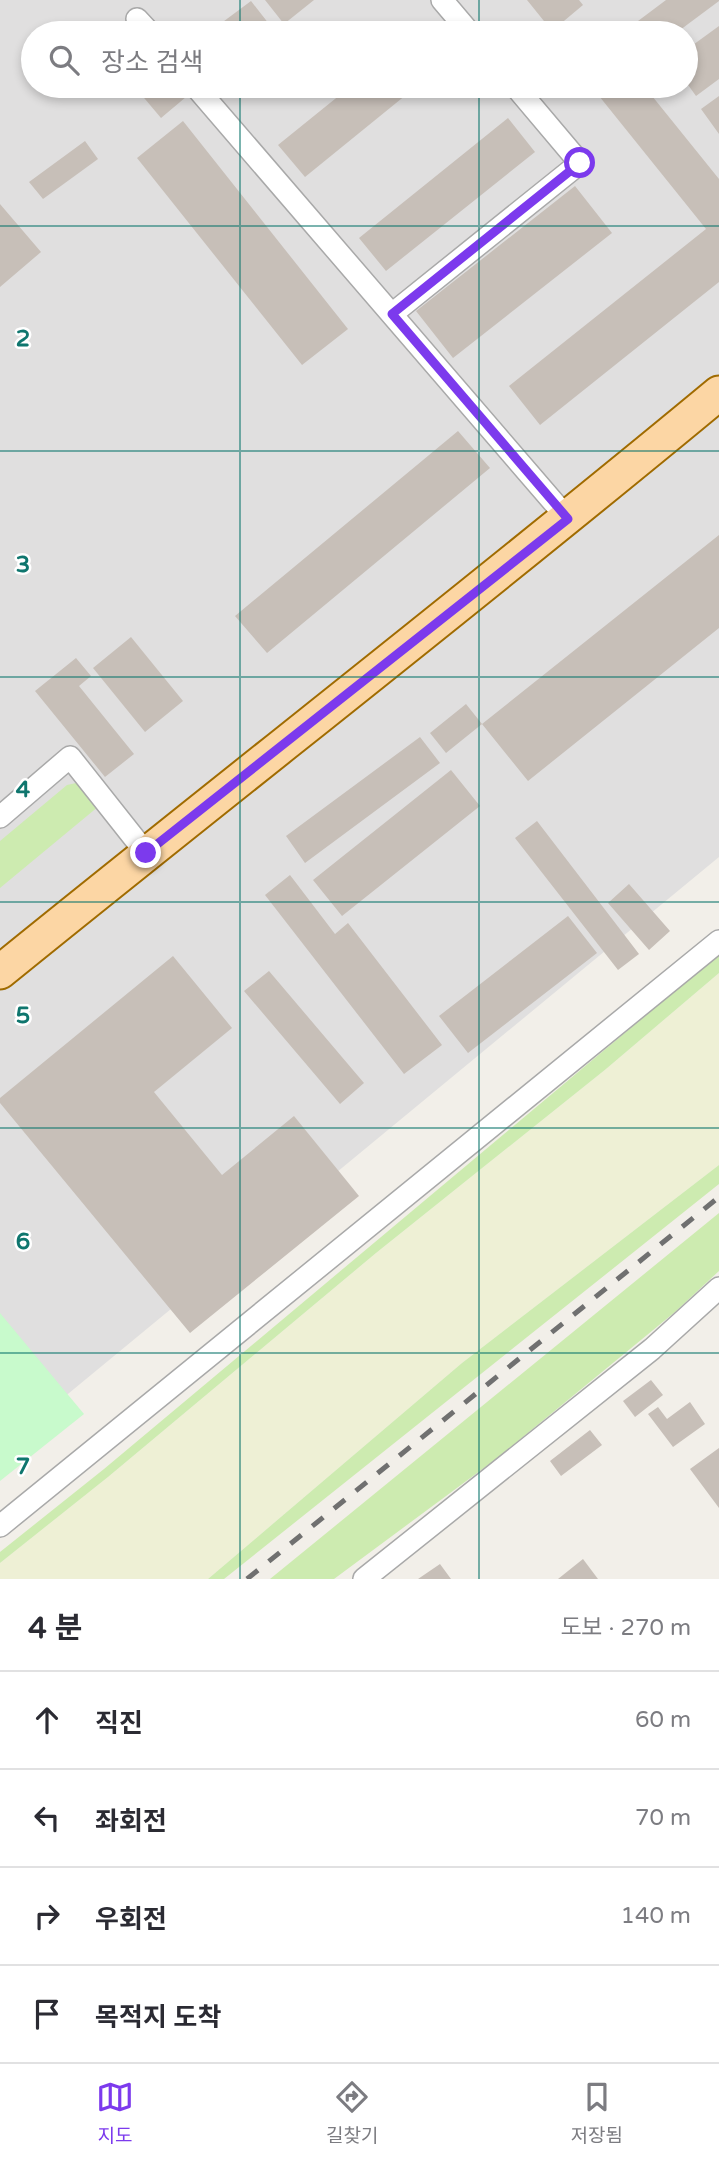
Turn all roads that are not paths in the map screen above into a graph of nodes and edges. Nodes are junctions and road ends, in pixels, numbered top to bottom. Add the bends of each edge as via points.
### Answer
1 (442, 0) edge
2 (460, 21) edge
3 (205, 98) edge
4 (525, 98) edge
5 (392, 314) junction
6 (719, 393) edge
7 (568, 519) junction
8 (0, 817) edge
9 (146, 853) junction
10 (719, 941) edge
11 (0, 972) edge
12 (719, 1288) edge
13 (0, 1526) edge
14 (364, 1579) edge

1 - 2 street
3 - 5 street
4 - 5 street via 580,163
5 - 7 street
6 - 7 main road
7 - 9 main road
8 - 9 street via 70,757
9 - 11 main road
10 - 13 street
12 - 14 street via 652,1349

